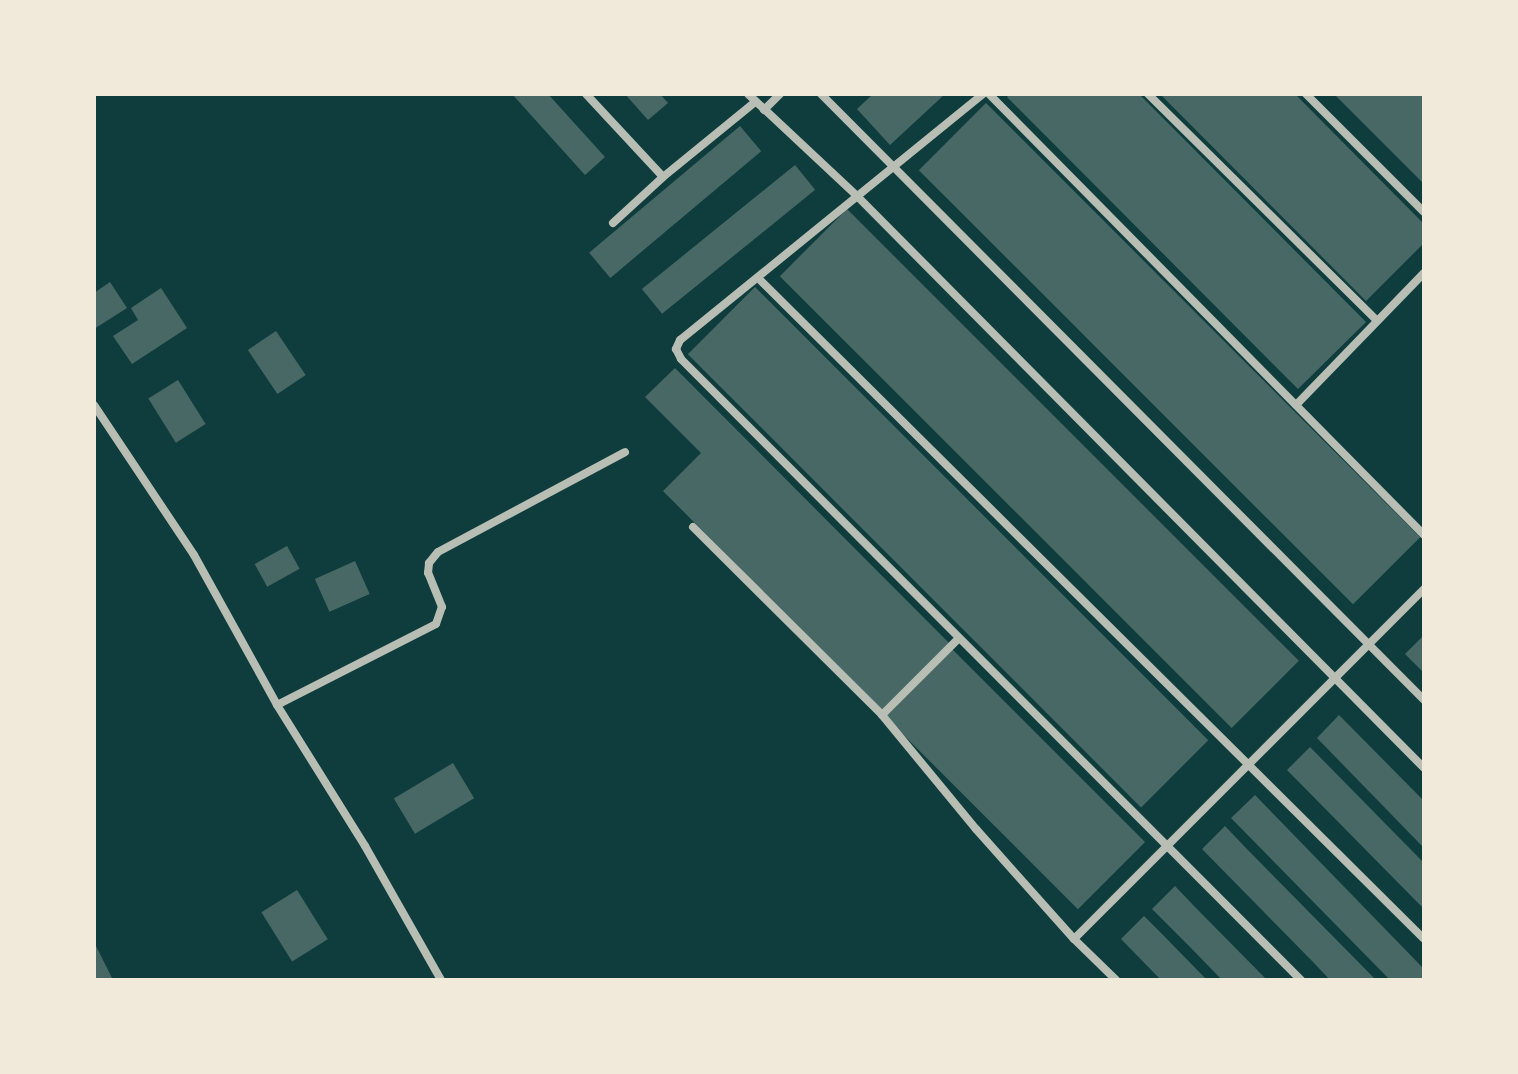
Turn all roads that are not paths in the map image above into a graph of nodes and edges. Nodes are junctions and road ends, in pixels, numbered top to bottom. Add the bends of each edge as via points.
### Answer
1 (586, 94) edge
2 (748, 94) edge
3 (780, 94) edge
4 (821, 94) edge
5 (983, 94) edge
6 (989, 94) edge
7 (1148, 94) edge
8 (1306, 94) edge
9 (755, 102) junction
10 (764, 110) junction
11 (892, 168) junction
12 (663, 177) junction
13 (860, 194) junction
14 (1424, 212) edge
15 (613, 223) dead end
16 (1424, 273) edge
17 (758, 278) junction
18 (1377, 321) junction
19 (94, 405) edge
20 (1296, 405) junction
21 (625, 452) dead end
22 (693, 527) dead end
23 (1424, 535) edge
24 (1424, 589) edge
25 (958, 639) junction
26 (1369, 644) junction
27 (1334, 678) junction
28 (1424, 700) edge
29 (277, 705) junction
30 (882, 715) junction
31 (1248, 765) junction
32 (1424, 768) edge
33 (1166, 847) junction
34 (1074, 939) junction
35 (1424, 939) edge
36 (441, 980) edge
37 (1116, 980) edge
38 (1301, 980) edge

1 - 12 street
2 - 9 street
3 - 10 street
4 - 11 street
5 - 11 street
6 - 20 street
7 - 18 street
8 - 14 street
9 - 10 street
9 - 12 street
10 - 13 street
11 - 13 street
11 - 26 street
12 - 15 street
13 - 17 street
13 - 27 street
16 - 18 street
17 - 25 street via 680,340 676,349 681,359
17 - 31 street
18 - 20 street
19 - 29 street via 194,555
20 - 23 street
21 - 29 street via 438,552 428,573 442,607 436,624
22 - 30 street
24 - 26 street
25 - 30 street
25 - 33 street
26 - 27 street
26 - 28 street
27 - 31 street
27 - 32 street
29 - 36 street
30 - 34 street
31 - 33 street
31 - 35 street
33 - 34 street
33 - 38 street
34 - 37 street

